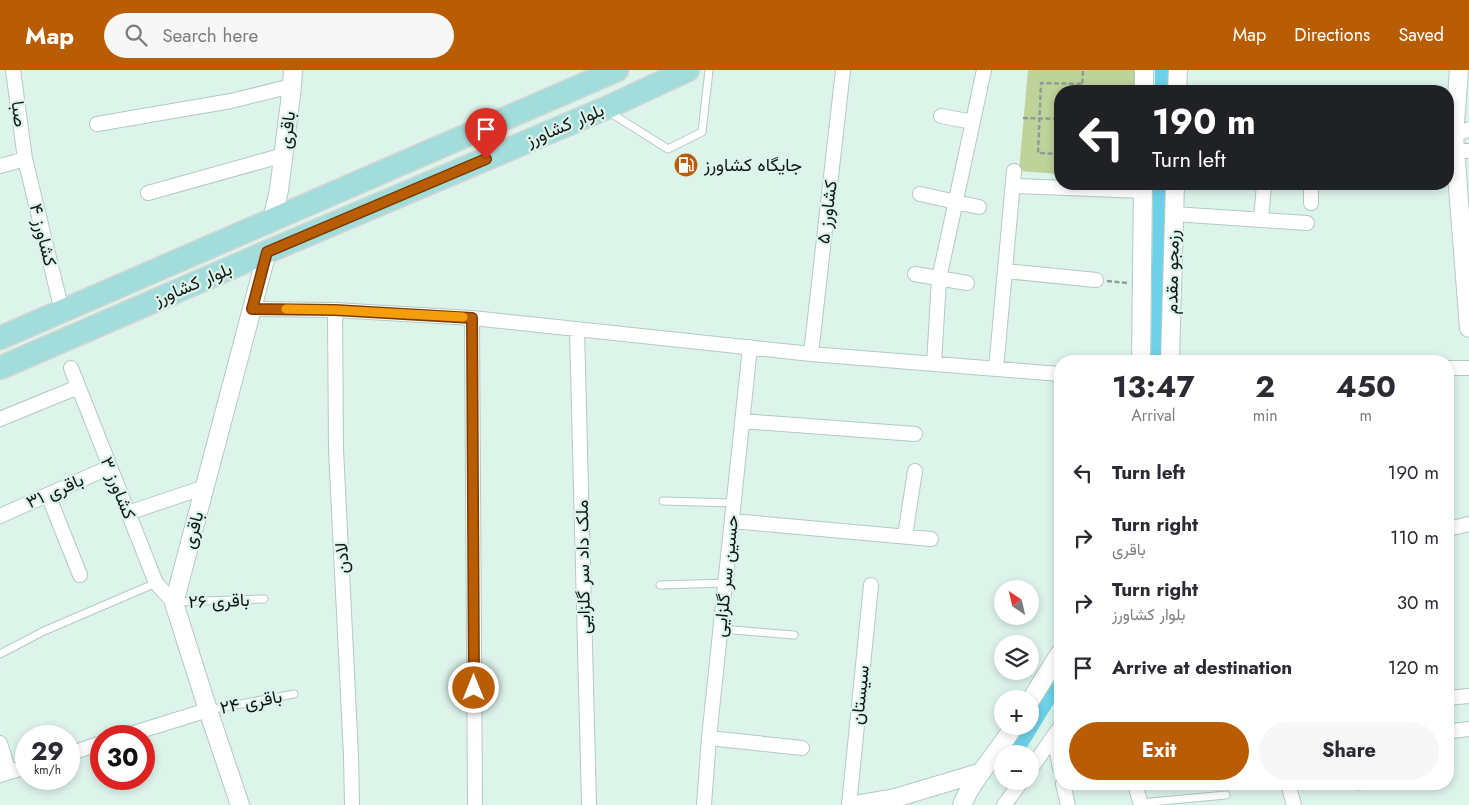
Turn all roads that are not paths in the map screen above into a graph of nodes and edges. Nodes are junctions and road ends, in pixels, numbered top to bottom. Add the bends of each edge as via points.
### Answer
1 (13, 70) edge
2 (617, 70) edge
3 (688, 70) edge
4 (710, 70) edge
5 (843, 70) edge
6 (984, 70) edge
7 (1144, 70) edge
8 (1178, 70) edge
9 (1459, 70) edge
10 (293, 78) edge
11 (1144, 85) edge
12 (1177, 85) edge
13 (604, 109) junction
14 (941, 116) dead end
15 (973, 122) junction
16 (97, 124) dead end
17 (1462, 142) edge
18 (284, 155) junction
19 (24, 159) junction
20 (0, 166) edge
21 (1014, 171) dead end
22 (1012, 186) junction
23 (1054, 186) edge
24 (1143, 190) edge
25 (1175, 190) edge
26 (1264, 190) edge
27 (1311, 190) edge
28 (148, 193) dead end
29 (920, 194) dead end
30 (956, 201) junction
31 (1311, 203) dead end
32 (979, 207) dead end
33 (1174, 214) junction
34 (272, 220) junction
35 (1261, 220) junction
36 (1307, 223) dead end
37 (267, 252) junction
38 (1005, 271) junction
39 (915, 274) dead end
40 (939, 279) junction
41 (1096, 280) road end
42 (967, 283) dead end
43 (252, 309) junction
44 (335, 310) junction
45 (53, 314) junction
46 (472, 318) junction
47 (1469, 328) edge
48 (577, 329) junction
49 (0, 338) edge
50 (56, 344) junction
51 (750, 347) junction
52 (0, 348) edge
53 (810, 354) junction
54 (1141, 355) edge
55 (1170, 355) edge
56 (0, 358) edge
57 (934, 364) junction
58 (0, 368) edge
59 (71, 368) dead end
60 (1454, 368) edge
61 (1469, 368) edge
62 (996, 369) junction
63 (1054, 374) edge
64 (78, 387) junction
65 (0, 419) edge
66 (742, 422) junction
67 (915, 434) dead end
68 (110, 467) junction
69 (915, 470) dead end
70 (205, 487) junction
71 (48, 494) junction
72 (662, 501) dead end
73 (734, 503) junction
74 (128, 513) junction
75 (0, 516) edge
76 (732, 521) junction
77 (1469, 524) edge
78 (1454, 528) edge
79 (905, 536) junction
80 (931, 539) dead end
81 (80, 575) dead end
82 (156, 583) junction
83 (725, 584) junction
84 (660, 585) dead end
85 (871, 585) dead end
86 (264, 599) dead end
87 (174, 602) junction
88 (720, 629) junction
89 (794, 636) dead end
90 (0, 654) edge
91 (1054, 670) edge
92 (1039, 690) edge
93 (294, 694) dead end
94 (1469, 696) edge
95 (1454, 697) edge
96 (208, 710) junction
97 (155, 726) edge
98 (1469, 729) edge
99 (1454, 731) edge
100 (1009, 735) edge
101 (1054, 736) edge
102 (708, 738) junction
103 (0, 743) edge
104 (802, 748) dead end
105 (1039, 757) edge
106 (982, 772) junction
107 (5, 774) edge
108 (1015, 790) edge
109 (1064, 790) edge
110 (1136, 790) edge
111 (1290, 790) edge
112 (1226, 795) dead end
113 (900, 803) edge
114 (1140, 804) edge
115 (240, 805) edge
116 (352, 805) edge
117 (475, 805) edge
118 (589, 805) edge
119 (704, 805) edge
120 (849, 805) edge
121 (854, 805) edge
122 (962, 805) edge
123 (1004, 805) edge
124 (1068, 805) edge
125 (1294, 805) edge

1 - 19 street, صبا
2 - 34 main road, بلوار کشاورز
3 - 13 main road, بلوار کشاورز
4 - 13 lane via 702,132 668,149
5 - 53 street, کشاورز ۵
6 - 15 street
7 - 11 street
8 - 12 street
9 - 17 street
10 - 16 street via 231,101
10 - 18 street, باقری
13 - 37 main road, بلوار کشاورز
14 - 15 street
15 - 30 street
17 - 47 street
18 - 28 street
18 - 34 street, باقری
19 - 20 street
19 - 45 street, کشاورز ۴
21 - 22 street
22 - 23 street
22 - 38 street
24 - 54 street, رزمجو مقدم
25 - 33 street, رزمجو مقدم
26 - 35 street
27 - 31 street
29 - 30 street
30 - 32 street
30 - 40 street
33 - 35 street
33 - 55 street, رزمجو مقدم
34 - 45 main road, بلوار کشاورز
35 - 36 street
37 - 43 street, باقری
37 - 50 main road, بلوار کشاورز
38 - 41 street
38 - 62 street
39 - 40 street
40 - 42 street
40 - 57 street
43 - 44 street
43 - 70 street, باقری
44 - 46 street
44 - 116 street, لادن via 336,449
45 - 49 main road, بلوار کشاورز
45 - 52 main road via 31,335
46 - 48 street
46 - 117 street
48 - 51 street
48 - 118 street, ملک داد سر گلزایی
50 - 56 main road via 35,343
50 - 58 main road, بلوار کشاورز
51 - 53 street
51 - 66 street, حسین سر گلزایی
53 - 57 street
57 - 62 street
59 - 64 street, کشاورز ۳
60 - 61 street
62 - 63 street
64 - 65 street
64 - 68 street, کشاورز ۳
66 - 67 street
66 - 73 street, حسین سر گلزایی
68 - 71 street, باقری ۳۱
68 - 74 street, کشاورز ۳
69 - 79 street
70 - 74 street
70 - 87 street, باقری
71 - 75 street, باقری ۳۱
71 - 81 street
72 - 73 lane
73 - 76 street, حسین سر گلزایی
74 - 82 street, کشاورز ۳
76 - 79 street
76 - 83 street, حسین سر گلزایی
77 - 78 street
79 - 80 street
82 - 87 street, کشاورز ۳
82 - 90 lane via 44,631
83 - 84 lane
83 - 88 street, حسین سر گلزایی
85 - 120 street, سیستان
86 - 87 lane, باقری ۲۶
87 - 96 street
88 - 89 lane
88 - 102 street, حسین سر گلزایی
91 - 92 street
93 - 96 lane, باقری ۲۴
94 - 95 street
96 - 97 street
96 - 115 street
98 - 99 street
100 - 106 street
101 - 105 street
102 - 104 street
102 - 119 street, حسین سر گلزایی
103 - 107 street
106 - 113 street
106 - 122 street
108 - 123 street
109 - 124 street
110 - 114 street
111 - 125 street
112 - 114 lane
113 - 121 street

